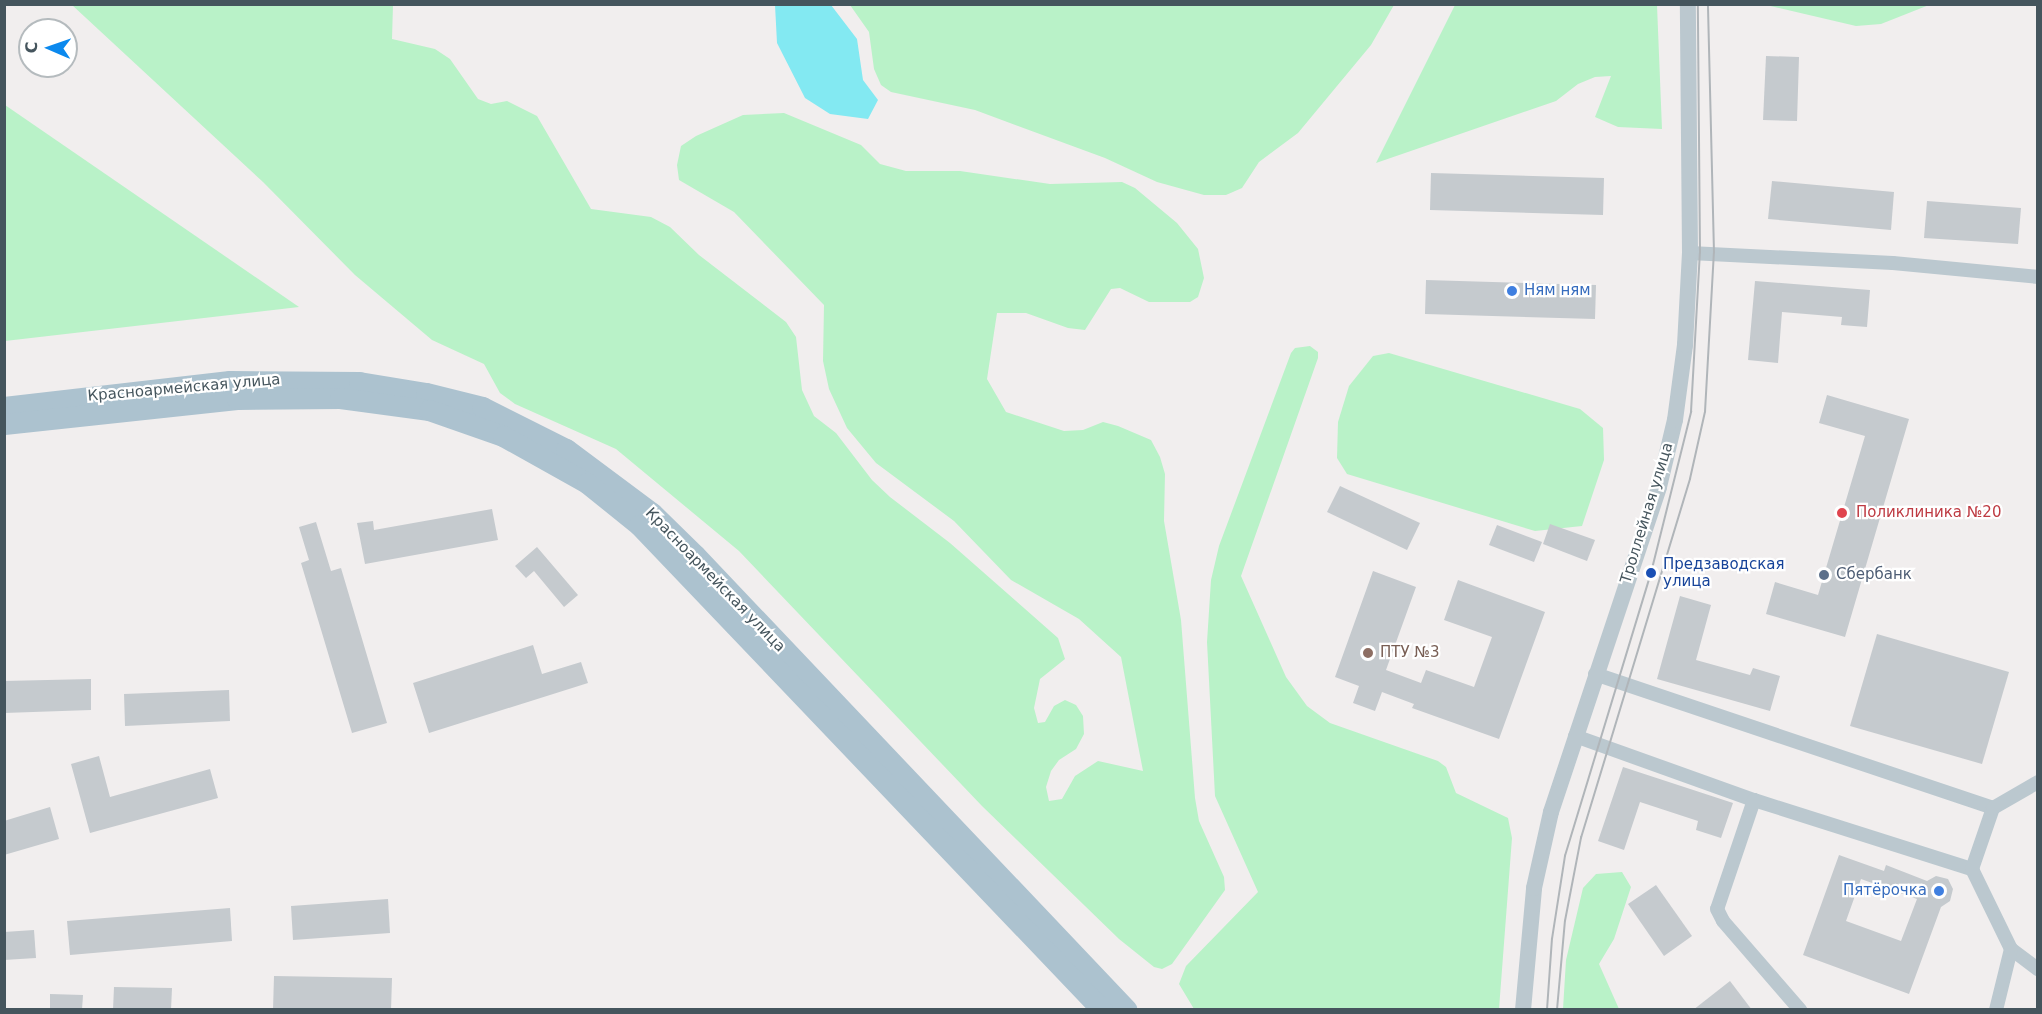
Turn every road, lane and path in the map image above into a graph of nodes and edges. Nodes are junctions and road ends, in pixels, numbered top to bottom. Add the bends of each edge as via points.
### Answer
1 (1688, 4) edge
2 (1690, 253) junction
3 (2037, 277) edge
4 (4, 407) edge
5 (4, 424) edge
6 (1595, 674) junction
7 (1575, 736) junction
8 (2037, 782) edge
9 (1754, 800) junction
10 (1993, 808) junction
11 (1972, 869) junction
12 (2011, 949) junction
13 (2037, 969) edge
14 (1102, 1010) edge
15 (1127, 1010) edge
16 (1523, 1010) edge
17 (1800, 1010) edge
18 (1996, 1010) edge

1 - 2 street, Троллейная улица
2 - 3 street via 1893,263
2 - 6 street, Троллейная улица via 1685,345 1669,448
4 - 15 main road, Красноармейская улица via 230,381 359,382 482,407 567,449 652,513 695,555
5 - 14 main road, Красноармейская улица via 237,399 340,398 429,410 522,446 587,483 639,525
6 - 7 street, Троллейная улица
6 - 10 street
7 - 9 street
7 - 16 street, Троллейная улица via 1551,812 1534,888
8 - 10 street
9 - 11 street
9 - 17 street via 1718,909 1723,921
10 - 11 street
11 - 12 street
12 - 13 street
12 - 18 street

